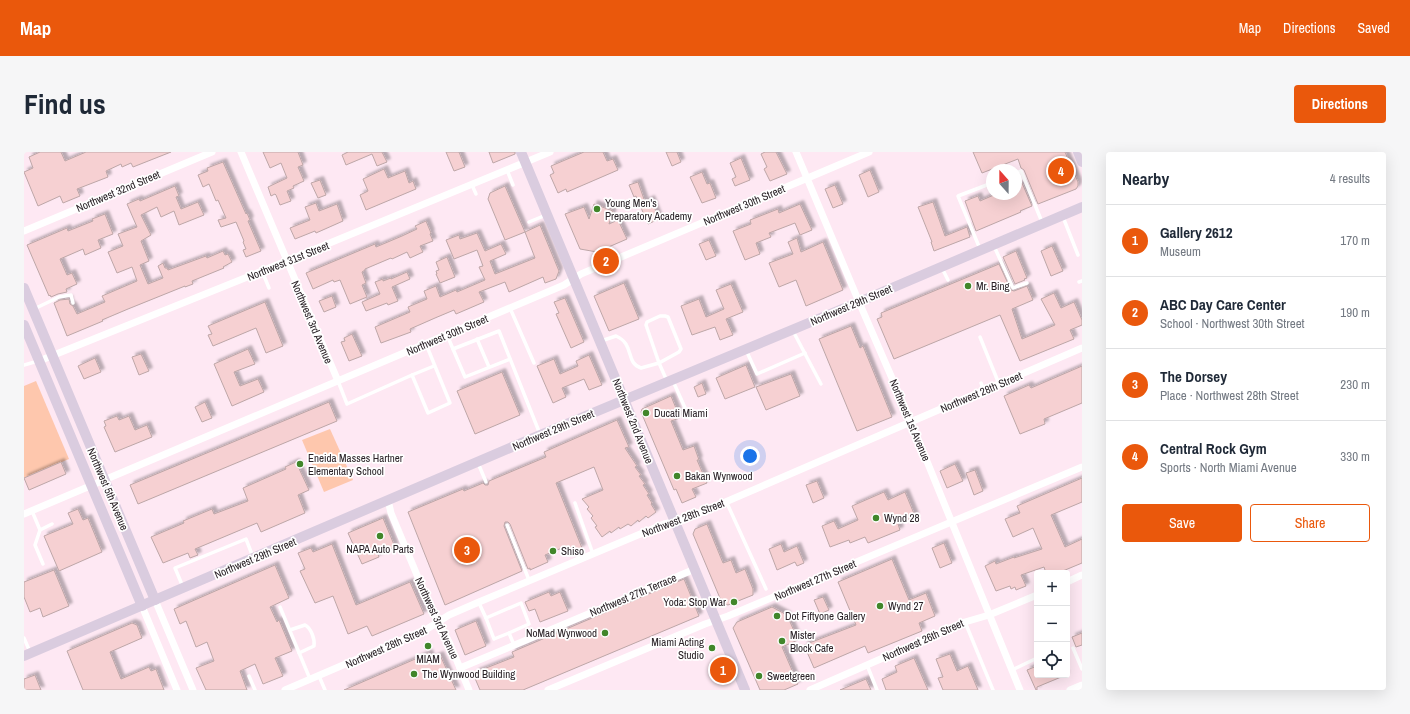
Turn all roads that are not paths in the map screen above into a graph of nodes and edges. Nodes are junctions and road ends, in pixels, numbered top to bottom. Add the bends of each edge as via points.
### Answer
1 (212, 152) edge
2 (241, 152) edge
3 (520, 152) edge
4 (550, 152) edge
5 (796, 152) edge
6 (869, 152) edge
7 (1078, 152) edge
8 (1082, 162) edge
9 (525, 163) junction
10 (507, 170) junction
11 (1022, 174) edge
12 (807, 178) junction
13 (472, 185) junction
14 (513, 185) dead end
15 (986, 185) edge
16 (476, 194) dead end
17 (1082, 207) edge
18 (547, 214) junction
19 (1062, 216) junction
20 (529, 222) dead end
21 (1042, 224) junction
22 (24, 231) edge
23 (994, 245) junction
24 (980, 250) junction
25 (1078, 255) dead end
26 (286, 261) junction
27 (942, 267) junction
28 (262, 271) junction
29 (574, 279) junction
30 (948, 280) dead end
31 (1027, 283) dead end
32 (24, 288) edge
33 (269, 288) dead end
34 (859, 302) junction
35 (73, 303) dead end
36 (510, 308) junction
37 (33, 309) junction
38 (24, 325) edge
39 (793, 330) junction
40 (447, 334) junction
41 (980, 337) dead end
42 (477, 339) junction
43 (600, 342) junction
44 (426, 344) junction
45 (1082, 348) edge
46 (453, 349) junction
47 (746, 349) junction
48 (805, 353) junction
49 (52, 356) junction
50 (510, 359) junction
51 (39, 361) junction
52 (659, 362) junction
53 (534, 363) dead end
54 (24, 365) edge
55 (434, 366) junction
56 (489, 367) junction
57 (412, 376) junction
58 (338, 381) junction
59 (670, 381) junction
60 (981, 383) dead end
61 (821, 384) dead end
62 (999, 384) junction
63 (984, 390) junction
64 (625, 400) junction
65 (690, 419) dead end
66 (911, 422) junction
67 (540, 435) junction
68 (478, 462) junction
69 (1082, 467) edge
70 (104, 479) junction
71 (486, 482) dead end
72 (91, 485) junction
73 (388, 500) junction
74 (726, 501) junction
75 (575, 503) dead end
76 (32, 510) junction
77 (24, 514) edge
78 (674, 522) junction
79 (952, 522) junction
80 (52, 524) dead end
81 (506, 525) dead end
82 (40, 530) junction
83 (593, 554) junction
84 (253, 558) junction
85 (43, 564) dead end
86 (695, 569) junction
87 (1082, 576) edge
88 (530, 580) junction
89 (1070, 581) edge
90 (183, 588) junction
91 (766, 589) dead end
92 (1034, 596) edge
93 (155, 600) junction
94 (479, 602) junction
95 (142, 606) junction
96 (280, 607) dead end
97 (989, 615) junction
98 (486, 618) junction
99 (716, 620) junction
100 (439, 622) junction
101 (965, 622) junction
102 (290, 630) junction
103 (509, 633) junction
104 (24, 638) edge
105 (514, 645) junction
106 (1073, 648) dead end
107 (299, 653) junction
108 (27, 654) edge
109 (1034, 659) edge
110 (867, 665) junction
111 (460, 668) junction
112 (1082, 669) edge
113 (1012, 670) junction
114 (249, 676) dead end
115 (318, 676) junction
116 (310, 679) junction
117 (1082, 685) edge
118 (177, 690) edge
119 (193, 690) edge
120 (255, 690) edge
121 (285, 690) edge
122 (325, 690) edge
123 (469, 690) edge
124 (548, 690) edge
125 (745, 690) edge
126 (810, 690) edge
127 (877, 690) edge
128 (993, 690) edge
129 (1020, 690) edge
130 (1070, 690) edge

1 - 22 street, Northwest 32nd Street
2 - 26 street, Northwest 3rd Avenue
3 - 9 street, Northwest 2nd Avenue
4 - 9 street, Northwest 31st Street
5 - 12 street, Northwest 1st Avenue
6 - 12 street, Northwest 30th Street
7 - 8 street
9 - 10 street, Northwest 31st Street
9 - 18 street, Northwest 2nd Avenue
10 - 13 street, Northwest 31st Street
10 - 14 lane
11 - 21 lane
12 - 29 street, Northwest 30th Street
12 - 34 street, Northwest 1st Avenue
13 - 16 lane
13 - 26 street, Northwest 31st Street
15 - 24 lane via 958,196
17 - 19 street, Northwest 29th Street
18 - 20 lane
18 - 29 street, Northwest 2nd Avenue
19 - 21 street, Northwest 29th Street
19 - 25 lane
21 - 23 street, Northwest 29th Street
23 - 24 street, Northwest 29th Street
23 - 31 lane via 1013,288
24 - 27 street, Northwest 29th Street
26 - 28 street, Northwest 31st Street
26 - 58 street, Northwest 3rd Avenue
27 - 30 lane
27 - 34 street, Northwest 29th Street
28 - 33 lane
28 - 49 street, Northwest 31st Street
29 - 36 street, Northwest 30th Street
29 - 43 street, Northwest 2nd Avenue
32 - 37 street, Northwest 5th Avenue
34 - 39 street, Northwest 29th Street
34 - 66 street, Northwest 1st Avenue
35 - 37 lane via 70,295 59,297
36 - 40 street, Northwest 30th Street
36 - 53 lane
37 - 49 street, Northwest 5th Avenue
38 - 51 street, Northwest 5th Avenue
39 - 47 street, Northwest 29th Street
39 - 48 lane
40 - 44 street, Northwest 30th Street
40 - 46 lane
41 - 62 lane
42 - 46 lane
42 - 50 lane via 499,331
42 - 56 lane
43 - 52 lane via 616,336 622,339 626,342 633,364 641,368
43 - 64 street, Northwest 2nd Avenue
44 - 55 lane
44 - 58 street, Northwest 30th Street
45 - 62 street, Northwest 28th Street
46 - 56 lane via 465,377
47 - 48 lane via 757,374
47 - 59 street, Northwest 29th Street
48 - 61 lane
49 - 51 street, Northwest 31st Street
49 - 70 street, Northwest 5th Avenue
50 - 56 lane
50 - 67 lane
51 - 54 lane, Northwest 31st Street
51 - 72 street, Northwest 5th Avenue
52 - 52 lane via 681,349 668,317 665,316 652,319 646,325
52 - 59 lane
55 - 57 lane
55 - 57 lane via 450,403 428,413
57 - 58 lane via 346,404
58 - 70 street, Northwest 30th Street
59 - 64 street, Northwest 29th Street
59 - 65 lane
60 - 63 lane
62 - 63 street, Northwest 28th Street
63 - 66 street, Northwest 28th Street
64 - 67 street, Northwest 29th Street
64 - 78 street, Northwest 2nd Avenue
66 - 74 street, Northwest 28th Street
66 - 79 street, Northwest 1st Avenue
67 - 68 street, Northwest 29th Street
68 - 71 lane
68 - 73 street, Northwest 29th Street
69 - 79 street, Northwest 27th Street
70 - 72 street, Northwest 30th Street
70 - 93 street, Northwest 5th Avenue
72 - 76 street, Northwest 30th Street
72 - 95 street, Northwest 5th Avenue
73 - 84 street, Northwest 29th Street
73 - 100 street, Northwest 3rd Avenue via 391,513
74 - 78 street, Northwest 28th Street
74 - 91 lane
75 - 83 lane
76 - 77 street, Northwest 30th Street
76 - 82 lane
78 - 83 street, Northwest 28th Street
78 - 86 street, Northwest 2nd Avenue
79 - 97 street, Northwest 1st Avenue
79 - 99 street, Northwest 27th Street
80 - 82 lane
81 - 88 lane
82 - 85 lane via 35,545
83 - 88 street, Northwest 28th Street
84 - 90 street, Northwest 29th Street
84 - 90 lane via 246,539 174,568
86 - 99 street, Northwest 2nd Avenue
86 - 105 street, Northwest 27th Terrace
87 - 89 street
88 - 94 street, Northwest 28th Street
90 - 93 street, Northwest 29th Street
92 - 97 street, Northwest 26th Street
93 - 95 street, Northwest 29th Street
93 - 119 street, Northwest 5th Avenue
94 - 98 lane
94 - 100 street, Northwest 28th Street
95 - 108 street, Northwest 29th Street
95 - 118 street, Northwest 5th Avenue
96 - 102 lane
97 - 101 street, Northwest 26th Street
97 - 113 street, Northwest 1st Avenue
98 - 103 lane via 494,640
98 - 103 lane via 521,603 529,624
99 - 124 street, Northwest 27th Street
99 - 125 street, Northwest 2nd Avenue
100 - 111 street, Northwest 3rd Avenue
100 - 115 street, Northwest 28th Street
101 - 110 street, Northwest 26th Street
101 - 128 lane
102 - 107 lane
102 - 107 lane via 305,624 312,634 314,646
103 - 105 lane
104 - 108 lane
105 - 111 street, Northwest 27th Terrace
106 - 112 lane
107 - 116 lane
109 - 113 lane
110 - 126 street, Northwest 26th Street
110 - 127 lane
111 - 123 street, Northwest 3rd Avenue
113 - 129 street, Northwest 1st Avenue
114 - 120 lane
115 - 116 street, Northwest 28th Street
115 - 122 lane
116 - 121 street, Northwest 28th Street
117 - 130 street

